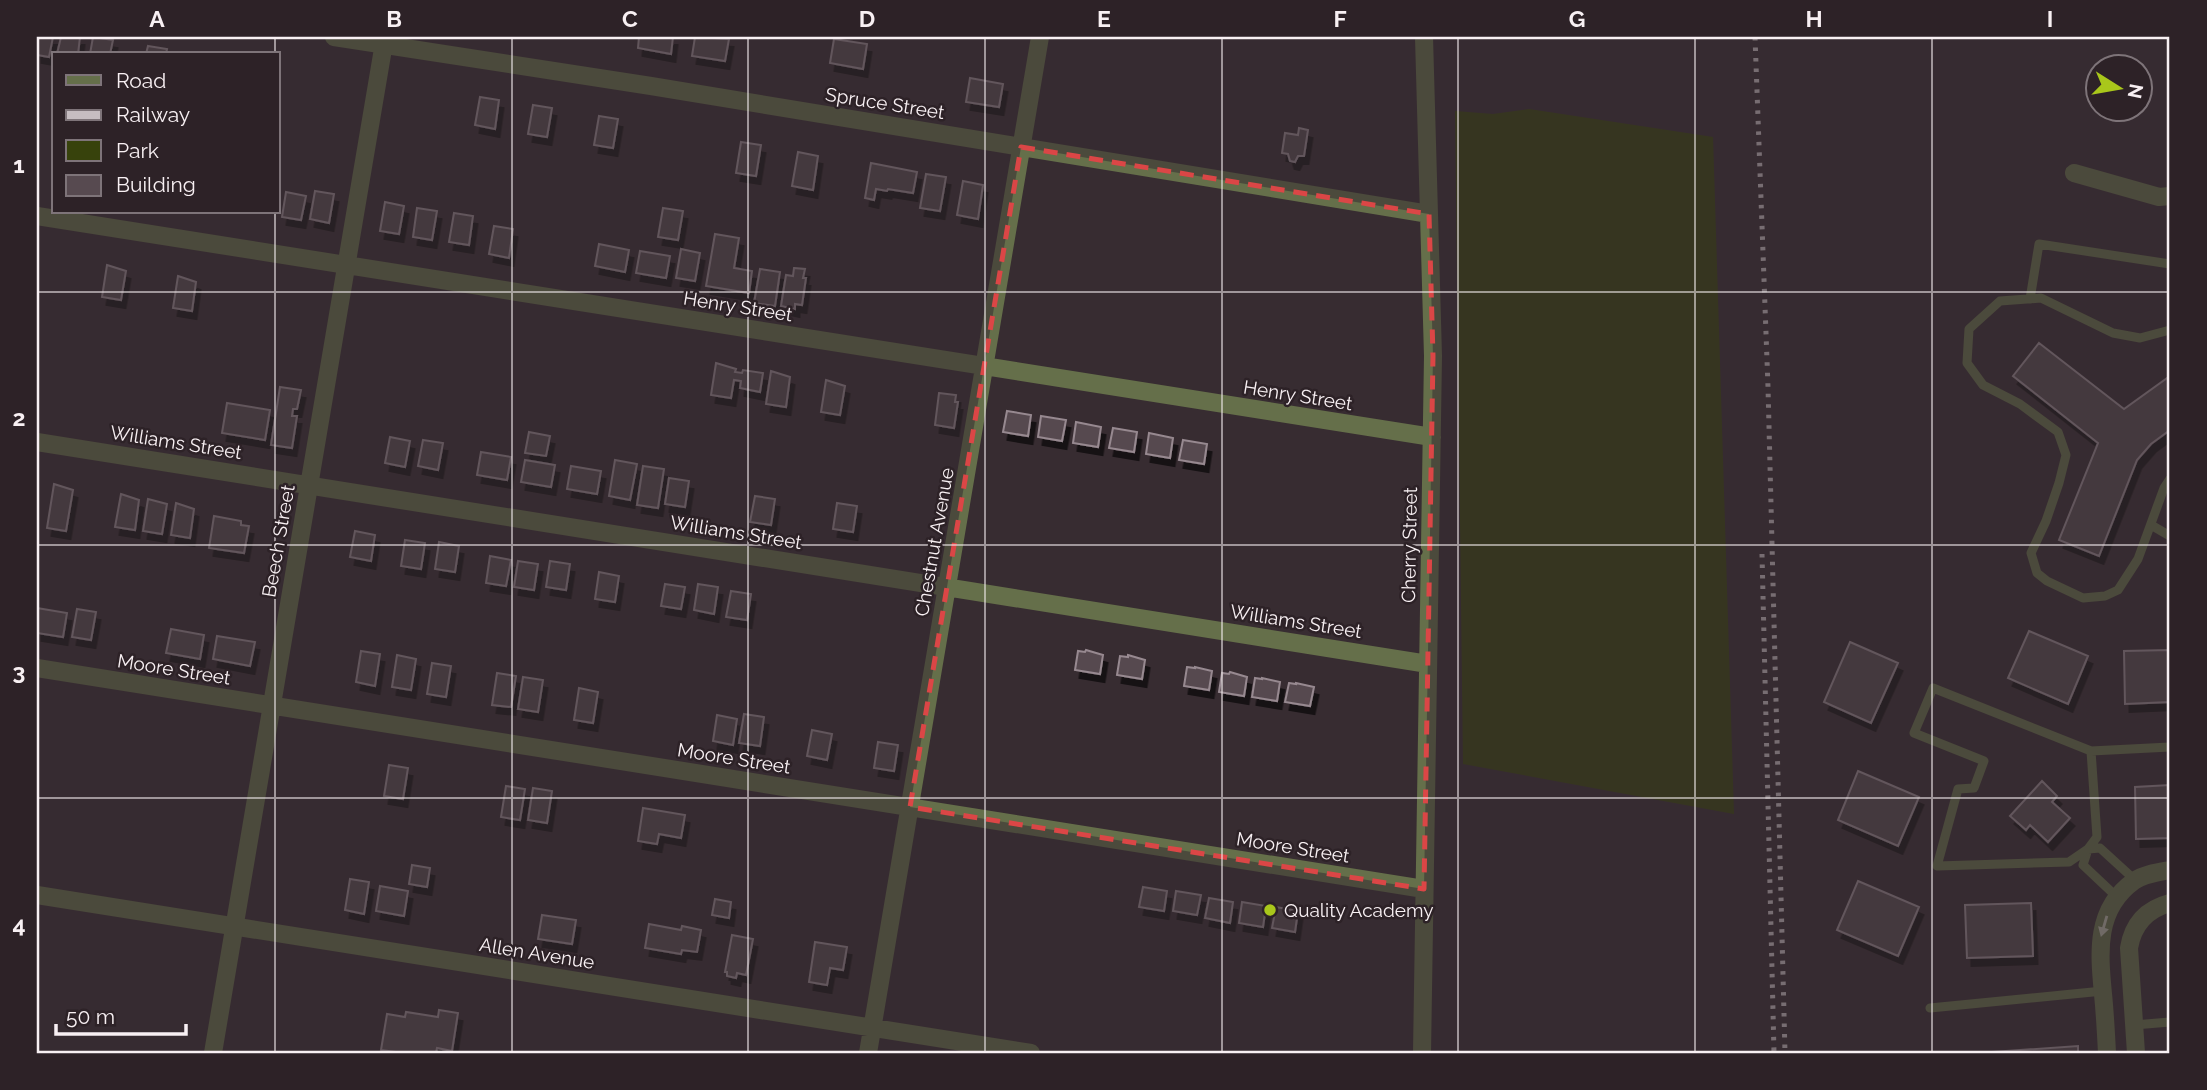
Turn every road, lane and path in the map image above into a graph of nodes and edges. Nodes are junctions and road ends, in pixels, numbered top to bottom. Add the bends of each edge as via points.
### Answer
1 (334, 37) edge
2 (1040, 37) edge
3 (1424, 37) edge
4 (384, 41) edge
5 (1021, 147) junction
6 (2074, 173) dead end
7 (2170, 196) edge
8 (1430, 214) junction
9 (37, 216) edge
10 (2170, 264) edge
11 (346, 265) junction
12 (2030, 299) junction
13 (2170, 330) edge
14 (985, 367) junction
15 (1432, 438) junction
16 (37, 442) edge
17 (2170, 479) edge
18 (309, 485) junction
19 (2151, 525) junction
20 (2170, 536) edge
21 (947, 587) junction
22 (1428, 664) junction
23 (37, 668) edge
24 (272, 706) junction
25 (2170, 747) edge
26 (2091, 751) junction
27 (910, 807) junction
28 (2088, 849) junction
29 (2170, 870) edge
30 (2135, 880) junction
31 (1424, 889) junction
32 (37, 895) edge
33 (2118, 898) junction
34 (2170, 904) edge
35 (235, 926) junction
36 (2103, 991) junction
37 (1930, 1008) dead end
38 (2104, 1011) junction
39 (2134, 1017) junction
40 (2170, 1022) edge
41 (872, 1028) junction
42 (214, 1053) edge
43 (868, 1053) edge
44 (1031, 1053) edge
45 (1422, 1053) edge
46 (2107, 1053) edge
47 (2136, 1053) edge

1 - 4 street, Spruce Street
2 - 5 street, Chestnut Avenue
3 - 8 street, Cherry Street
4 - 5 street, Spruce Street
4 - 11 street, Beech Street
5 - 8 street, Spruce Street
5 - 14 street, Chestnut Avenue
6 - 7 street via 2159,197
8 - 15 street, Cherry Street
9 - 11 street, Henry Street
10 - 12 lane via 2039,244
11 - 14 street, Henry Street
11 - 18 street, Beech Street
12 - 13 lane via 2041,298 2113,333 2140,338
12 - 19 lane via 2000,301 1969,328 1966,363 1983,385 2020,404 2058,432 2066,455 2031,553 2037,573 2084,598 2105,596 2118,590 2138,559
14 - 15 street, Henry Street
14 - 21 street, Chestnut Avenue
15 - 22 street, Cherry Street
16 - 18 street, Williams Street
17 - 19 lane
18 - 21 street, Williams Street
18 - 24 street, Beech Street
19 - 20 lane
21 - 22 street, Williams Street
21 - 27 street, Chestnut Avenue
22 - 31 street, Cherry Street
23 - 24 street, Moore Street
24 - 27 street, Moore Street
24 - 35 street, Beech Street
25 - 26 lane
26 - 28 lane via 2097,837
26 - 28 lane via 1933,688 1914,733 1984,761 1974,788 1958,789 1937,866 2069,862
27 - 31 street, Moore Street
27 - 41 street, Chestnut Avenue
28 - 30 lane via 2101,848
28 - 33 lane via 2082,864
29 - 30 street
30 - 33 street
31 - 45 street, Cherry Street
32 - 35 street, Allen Avenue
33 -> 36 street via 2101,931
34 - 39 street via 2151,909 2139,920 2130,940
35 - 41 street, Allen Avenue
35 - 42 street, Beech Street
36 - 37 lane
36 - 38 street
38 - 39 street
38 - 46 street
39 - 40 lane
39 - 47 street
41 - 43 street, Chestnut Avenue
41 - 44 street, Allen Avenue

